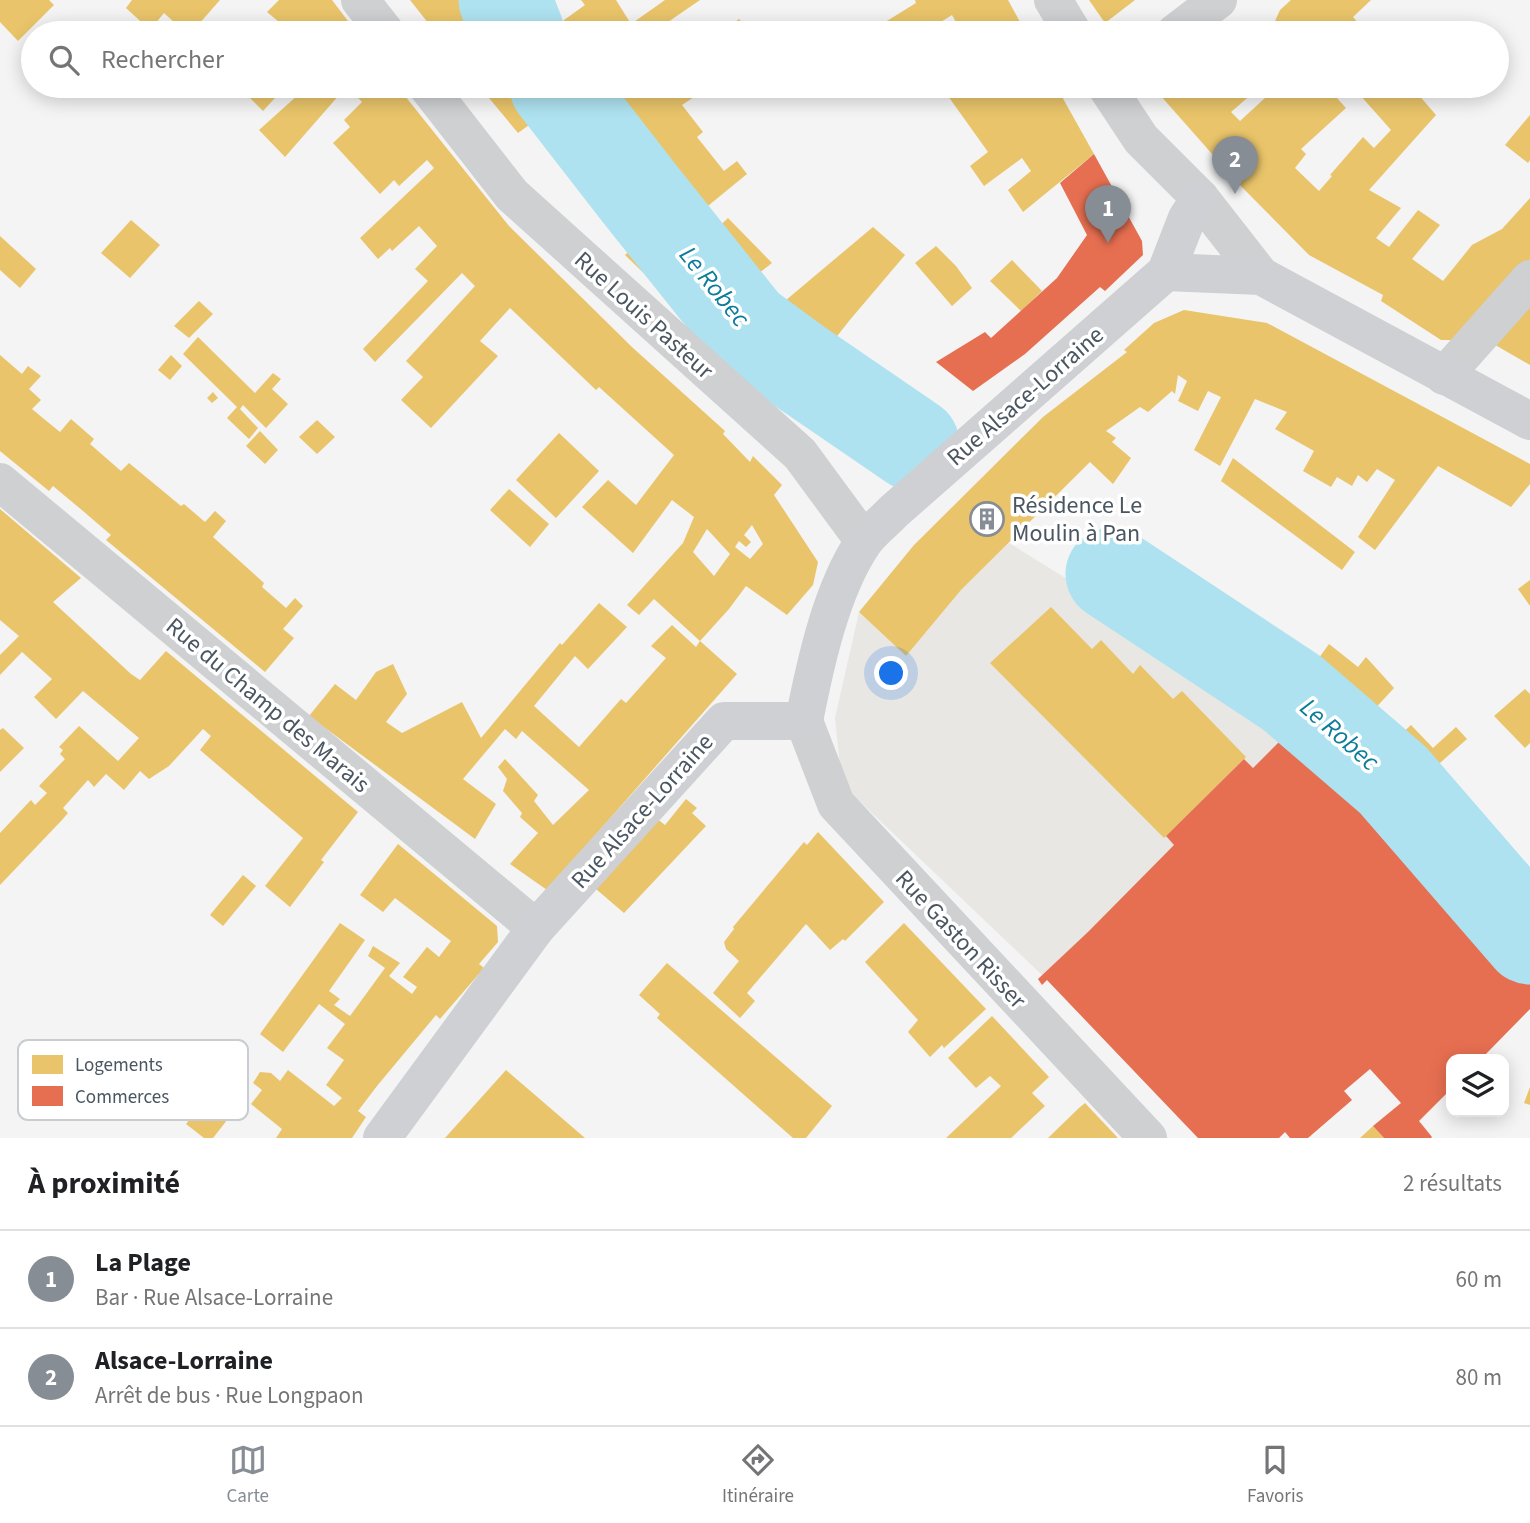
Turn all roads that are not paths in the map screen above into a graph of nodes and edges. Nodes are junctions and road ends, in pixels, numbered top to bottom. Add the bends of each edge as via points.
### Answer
1 (360, 0) edge
2 (1053, 0) edge
3 (1218, 0) edge
4 (377, 21) edge
5 (1066, 21) edge
6 (1191, 21) edge
7 (436, 98) edge
8 (1114, 98) edge
9 (1200, 198) junction
10 (1166, 272) junction
11 (1261, 276) junction
12 (1530, 279) edge
13 (1444, 376) junction
14 (1530, 421) edge
15 (0, 482) edge
16 (864, 541) junction
17 (804, 721) junction
18 (536, 928) junction
19 (382, 1138) edge
20 (1148, 1138) edge

1 - 4 street
2 - 5 street
3 - 6 street
7 - 16 street, Rue Louis Pasteur via 512,195 800,454
8 - 9 street via 1142,139
9 - 10 main road, Rue Alsace-Lorraine
9 - 11 street
10 - 11 main road
10 - 16 main road, Rue Alsace-Lorraine
11 - 13 main road
12 - 13 street
13 - 14 main road
15 - 18 street, Rue du Champ des Marais
16 - 17 main road, Rue Alsace-Lorraine via 841,586 816,663
17 - 18 main road, Rue Alsace-Lorraine via 724,721
17 - 20 street, Rue Gaston Risser via 836,804
18 - 19 main road, Rue Alsace-Lorraine

